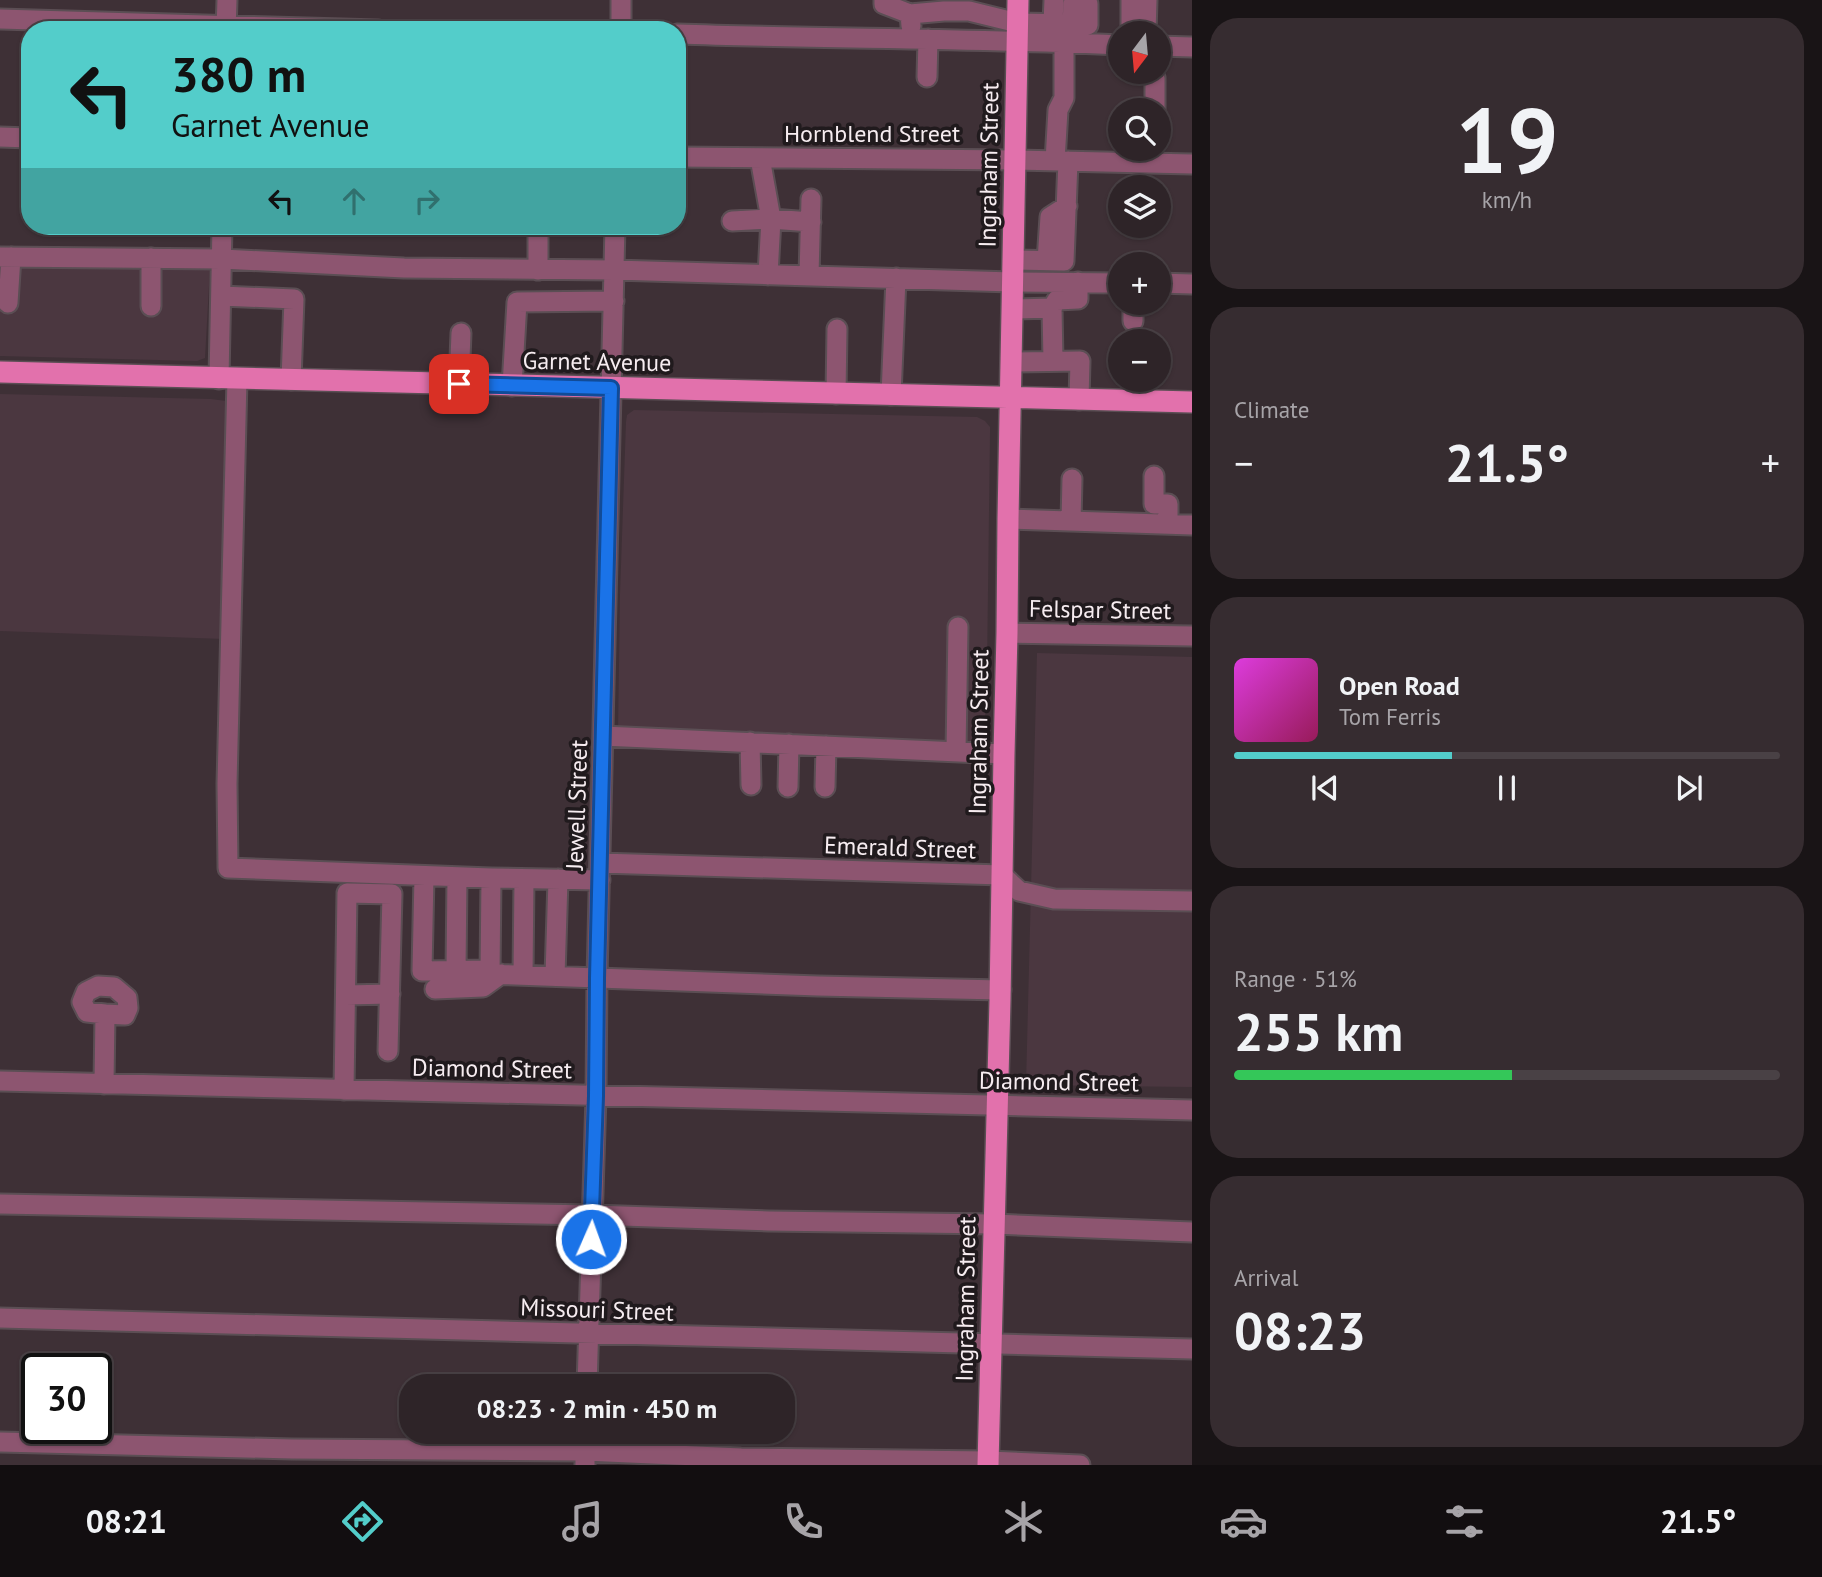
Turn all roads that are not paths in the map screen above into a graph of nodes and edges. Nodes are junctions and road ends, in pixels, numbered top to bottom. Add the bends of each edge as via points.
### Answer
1 (227, 0) edge
2 (621, 0) edge
3 (884, 0) edge
4 (1018, 0) edge
5 (1131, 0) edge
6 (1147, 0) edge
7 (1072, 3) edge
8 (911, 14) junction
9 (0, 19) edge
10 (50, 21) edge
11 (226, 21) edge
12 (621, 21) edge
13 (1131, 21) edge
14 (1146, 21) edge
15 (1063, 24) junction
16 (1018, 31) junction
17 (686, 34) edge
18 (920, 39) junction
19 (1064, 42) junction
20 (1108, 44) edge
21 (1171, 46) edge
22 (1192, 47) edge
23 (927, 77) dead end
24 (0, 137) edge
25 (21, 138) edge
26 (686, 157) edge
27 (760, 158) junction
28 (1108, 159) edge
29 (1171, 159) edge
30 (1016, 160) junction
31 (1062, 161) junction
32 (1192, 164) edge
33 (811, 199) dead end
34 (771, 219) junction
35 (732, 221) dead end
36 (811, 222) junction
37 (222, 235) edge
38 (538, 235) edge
39 (615, 235) edge
40 (5, 257) edge
41 (151, 258) junction
42 (222, 259) junction
43 (538, 270) junction
44 (615, 270) junction
45 (1013, 271) junction
46 (768, 275) junction
47 (809, 276) junction
48 (896, 278) junction
49 (1078, 282) junction
50 (1108, 283) edge
51 (1171, 284) edge
52 (1192, 284) edge
53 (221, 296) junction
54 (614, 301) junction
55 (8, 303) dead end
56 (151, 306) dead end
57 (1052, 308) junction
58 (1012, 309) junction
59 (837, 329) dead end
60 (461, 333) dead end
61 (1053, 361) junction
62 (1011, 362) junction
63 (0, 372) edge
64 (228, 379) junction
65 (291, 380) junction
66 (459, 384) junction
67 (512, 386) junction
68 (611, 388) junction
69 (836, 394) junction
70 (891, 395) junction
71 (1010, 398) junction
72 (1079, 400) junction
73 (1192, 402) edge
74 (1154, 476) dead end
75 (1072, 479) dead end
76 (1008, 519) junction
77 (1071, 521) junction
78 (1168, 524) junction
79 (1192, 524) edge
80 (958, 627) dead end
81 (1007, 633) junction
82 (1192, 636) edge
83 (603, 736) junction
84 (750, 743) junction
85 (789, 744) junction
86 (826, 746) junction
87 (956, 752) junction
88 (1003, 754) junction
89 (751, 785) dead end
90 (788, 787) dead end
91 (825, 787) dead end
92 (600, 871) junction
93 (424, 876) junction
94 (1002, 876) junction
95 (457, 877) junction
96 (491, 878) junction
97 (524, 879) junction
98 (558, 879) junction
99 (1192, 901) edge
100 (456, 970) junction
101 (493, 973) junction
102 (523, 975) junction
103 (555, 976) junction
104 (597, 978) junction
105 (435, 989) dead end
106 (1001, 990) junction
107 (390, 994) junction
108 (346, 995) junction
109 (105, 1014) dead end
110 (388, 1051) dead end
111 (0, 1081) edge
112 (104, 1084) junction
113 (344, 1090) junction
114 (596, 1096) junction
115 (998, 1105) junction
116 (1192, 1110) edge
117 (0, 1205) edge
118 (592, 1215) junction
119 (994, 1224) junction
120 (1192, 1232) edge
121 (0, 1318) edge
122 (589, 1334) junction
123 (992, 1344) junction
124 (1192, 1349) edge
125 (587, 1374) edge
126 (0, 1441) edge
127 (585, 1449) edge
128 (988, 1463) edge
129 (1080, 1465) edge

1 - 11 street
2 - 12 street
3 - 8 street via 884,4
4 - 16 main road, Ingraham Street
5 - 13 street
6 - 14 street
7 - 15 street
7 - 15 street via 1088,25
8 - 16 street via 969,11
8 - 18 street
9 - 10 street
15 - 16 street
16 - 18 street
16 - 19 street
16 - 30 main road, Ingraham Street
17 - 18 street
18 - 23 street
19 - 20 street
19 - 31 street via 1065,98 1058,110
21 - 22 street
24 - 25 street
26 - 27 street, Hornblend Street
27 - 30 street, Hornblend Street
27 - 34 street
28 - 31 street, Hornblend Street
29 - 32 street, Hornblend Street
30 - 31 street, Hornblend Street
30 - 45 main road, Ingraham Street
31 - 45 street via 1066,206 1050,217 1047,261
33 - 36 street
34 - 35 street
34 - 36 street
34 - 46 street
36 - 47 street
37 - 42 street
38 - 43 street
39 - 44 street, Jewell Street
40 - 41 street
40 - 55 street
41 - 42 street
41 - 56 street
42 - 43 street
42 - 53 street
43 - 44 street
44 - 46 street
44 - 54 street, Jewell Street
45 - 48 street
45 - 49 street
45 - 58 main road, Ingraham Street
46 - 47 street
47 - 48 street
48 - 70 street
49 - 50 street
49 - 57 street via 1078,299 1058,300
51 - 52 street
53 - 64 street
53 - 65 street via 294,299
54 - 67 street via 517,302
54 - 68 street, Jewell Street
57 - 58 street
57 - 61 street
58 - 62 main road, Ingraham Street
59 - 69 street
60 - 66 street
61 - 62 street
61 - 72 street via 1080,361
62 - 71 main road, Ingraham Street
63 - 64 main road, Garnet Avenue
64 - 65 main road, Garnet Avenue
64 - 93 street, Emerald Street via 228,868
65 - 66 main road, Garnet Avenue
66 - 67 main road, Garnet Avenue
67 - 68 main road, Garnet Avenue
68 - 69 main road, Garnet Avenue
68 - 83 street, Jewell Street
69 - 70 main road, Garnet Avenue
70 - 71 main road, Garnet Avenue
71 - 72 main road, Garnet Avenue
71 - 76 main road, Ingraham Street
72 - 73 main road, Garnet Avenue
74 - 78 street via 1154,504 1168,504
75 - 77 street
76 - 77 street
76 - 81 main road, Ingraham Street
77 - 78 street
78 - 79 street
80 - 87 street
81 - 82 street, Felspar Street
81 - 88 main road, Ingraham Street
83 - 84 street
83 - 92 street, Jewell Street
84 - 85 street
84 - 89 street
85 - 86 street
85 - 90 street
86 - 87 street
86 - 91 street
87 - 88 street
88 - 94 main road, Ingraham Street
92 - 94 street, Emerald Street
92 - 98 street, Emerald Street
92 - 104 street, Jewell Street
93 - 95 street, Emerald Street
93 - 100 street via 422,971
94 - 99 street, Emerald Street via 1019,891 1054,899
94 - 106 main road, Ingraham Street
95 - 96 street, Emerald Street
95 - 100 street
96 - 97 street, Emerald Street
96 - 101 street
97 - 98 street, Emerald Street
97 - 102 street
98 - 103 street
100 - 101 street
101 - 102 street
101 - 105 street via 483,987
102 - 103 street
103 - 104 street
104 - 106 street
104 - 114 street, Jewell Street
106 - 115 main road, Ingraham Street
107 - 108 street
107 - 108 street via 392,894 347,893
107 - 110 street
108 - 113 street
109 - 112 street
111 - 112 street, Diamond Street
112 - 113 street, Diamond Street
113 - 114 street, Diamond Street
114 - 115 street, Diamond Street
114 - 118 street, Jewell Street
115 - 116 street, Diamond Street
115 - 119 main road, Ingraham Street
117 - 118 street
118 - 119 street
118 - 122 street, Jewell Street
119 - 120 street
119 - 123 main road, Ingraham Street
121 - 122 street, Missouri Street
122 - 123 street, Missouri Street
122 - 125 street, Jewell Street
123 - 124 street, Missouri Street
123 - 128 main road, Ingraham Street
126 - 127 street via 292,1449
127 - 128 street via 741,1458
128 - 129 street

